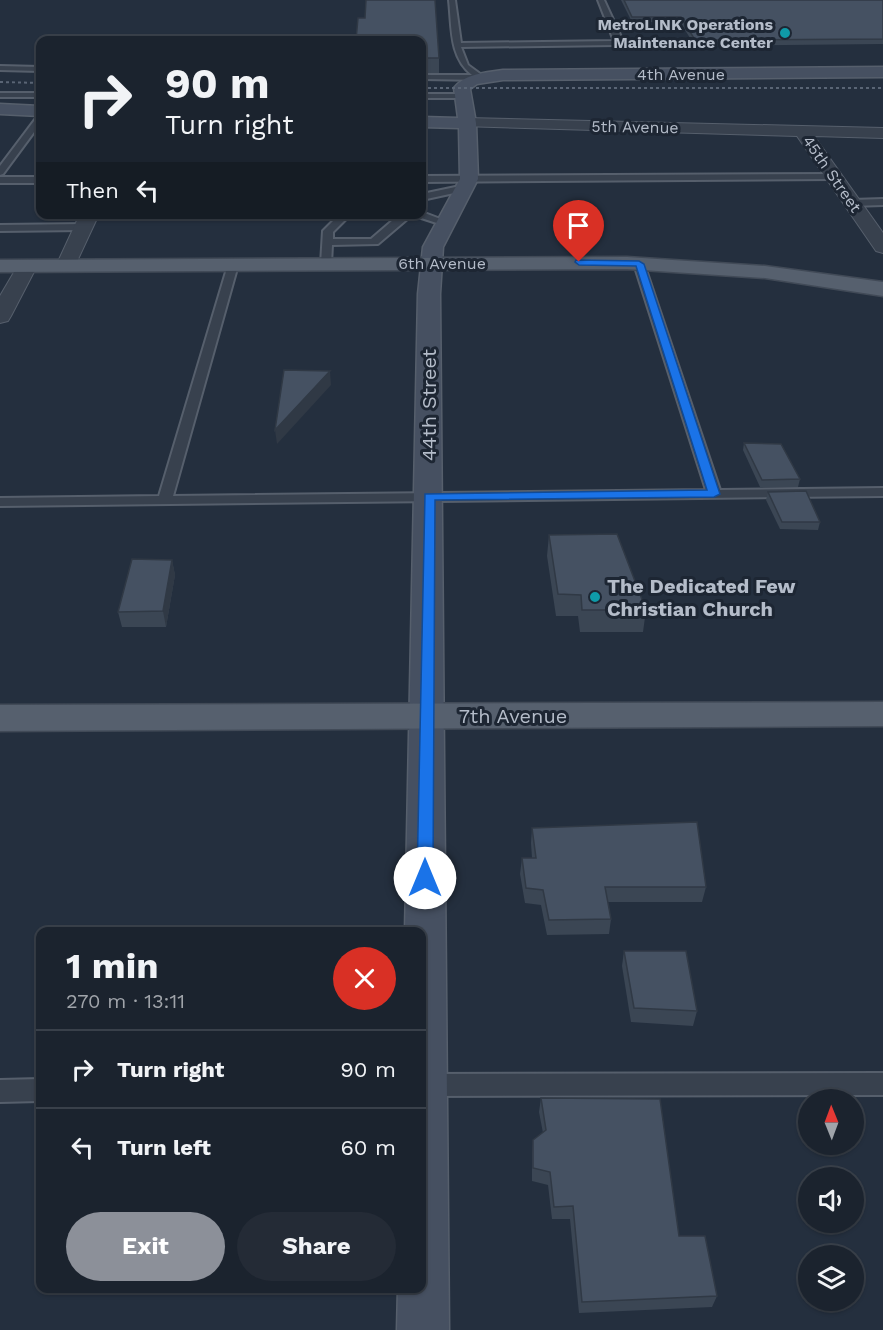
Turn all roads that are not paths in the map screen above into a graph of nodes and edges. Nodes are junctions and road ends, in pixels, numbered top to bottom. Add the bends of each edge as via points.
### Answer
1 (452, 0) edge
2 (601, 0) edge
3 (458, 45) junction
4 (0, 68) edge
5 (36, 69) edge
6 (883, 72) edge
7 (426, 77) edge
8 (480, 78) junction
9 (0, 94) edge
10 (36, 95) edge
11 (426, 96) edge
12 (463, 96) junction
13 (0, 109) edge
14 (36, 111) edge
15 (426, 122) edge
16 (468, 123) junction
17 (36, 124) edge
18 (802, 131) junction
19 (883, 133) edge
20 (0, 172) edge
21 (833, 176) junction
22 (426, 179) edge
23 (0, 180) edge
24 (36, 180) edge
25 (467, 184) junction
26 (426, 196) edge
27 (852, 202) junction
28 (883, 202) edge
29 (426, 217) edge
30 (399, 219) edge
31 (348, 220) edge
32 (87, 221) edge
33 (446, 223) junction
34 (0, 228) edge
35 (329, 242) junction
36 (883, 248) edge
37 (431, 262) junction
38 (326, 264) junction
39 (639, 264) junction
40 (233, 265) junction
41 (0, 266) edge
42 (27, 266) junction
43 (66, 266) junction
44 (883, 289) edge
45 (0, 316) edge
46 (883, 492) edge
47 (714, 494) junction
48 (430, 497) junction
49 (165, 499) junction
50 (0, 502) edge
51 (883, 714) edge
52 (426, 716) junction
53 (0, 718) edge
54 (424, 927) edge
55 (883, 1084) edge
56 (426, 1085) edge
57 (0, 1090) edge
58 (36, 1090) edge
59 (423, 1293) edge
60 (423, 1330) edge

1 - 3 lane
2 - 3 lane via 617,43
3 - 8 lane via 465,66
4 - 5 lane
6 - 8 street, 4th Avenue
7 - 8 lane
8 - 12 street via 464,85
9 - 10 lane
11 - 12 lane
12 - 16 street, 44th Street
13 - 14 street
15 - 16 street
16 - 18 street, 5th Avenue
16 - 25 street, 44th Street
17 - 20 lane
18 - 19 street, 5th Avenue
18 - 21 street, 45th Street
21 - 25 lane
21 - 27 street, 45th Street
22 - 25 lane
23 - 24 lane
25 - 26 lane
25 - 33 street, 44th Street
27 - 28 lane
27 - 36 street, 45th Street
29 - 33 lane
30 - 35 lane via 383,229 374,242
31 - 35 lane via 337,222 328,231
32 - 34 lane
32 - 43 street
33 - 37 street, 44th Street via 433,247
35 - 38 lane
37 - 38 main road, 6th Avenue
37 - 39 main road, 6th Avenue
37 - 48 street, 44th Street
38 - 40 main road, 6th Avenue
39 - 44 main road, 6th Avenue via 765,272
39 - 47 lane
40 - 43 main road, 6th Avenue
40 - 49 lane
41 - 42 main road, 6th Avenue
42 - 43 main road, 6th Avenue
42 - 45 street
46 - 47 lane
47 - 48 lane
48 - 49 lane
48 - 52 street, 44th Street
49 - 50 lane
51 - 52 main road, 7th Avenue
52 - 53 main road, 7th Avenue
52 - 54 street, 44th Street
55 - 56 lane
57 - 58 lane
59 - 60 street, 44th Street

